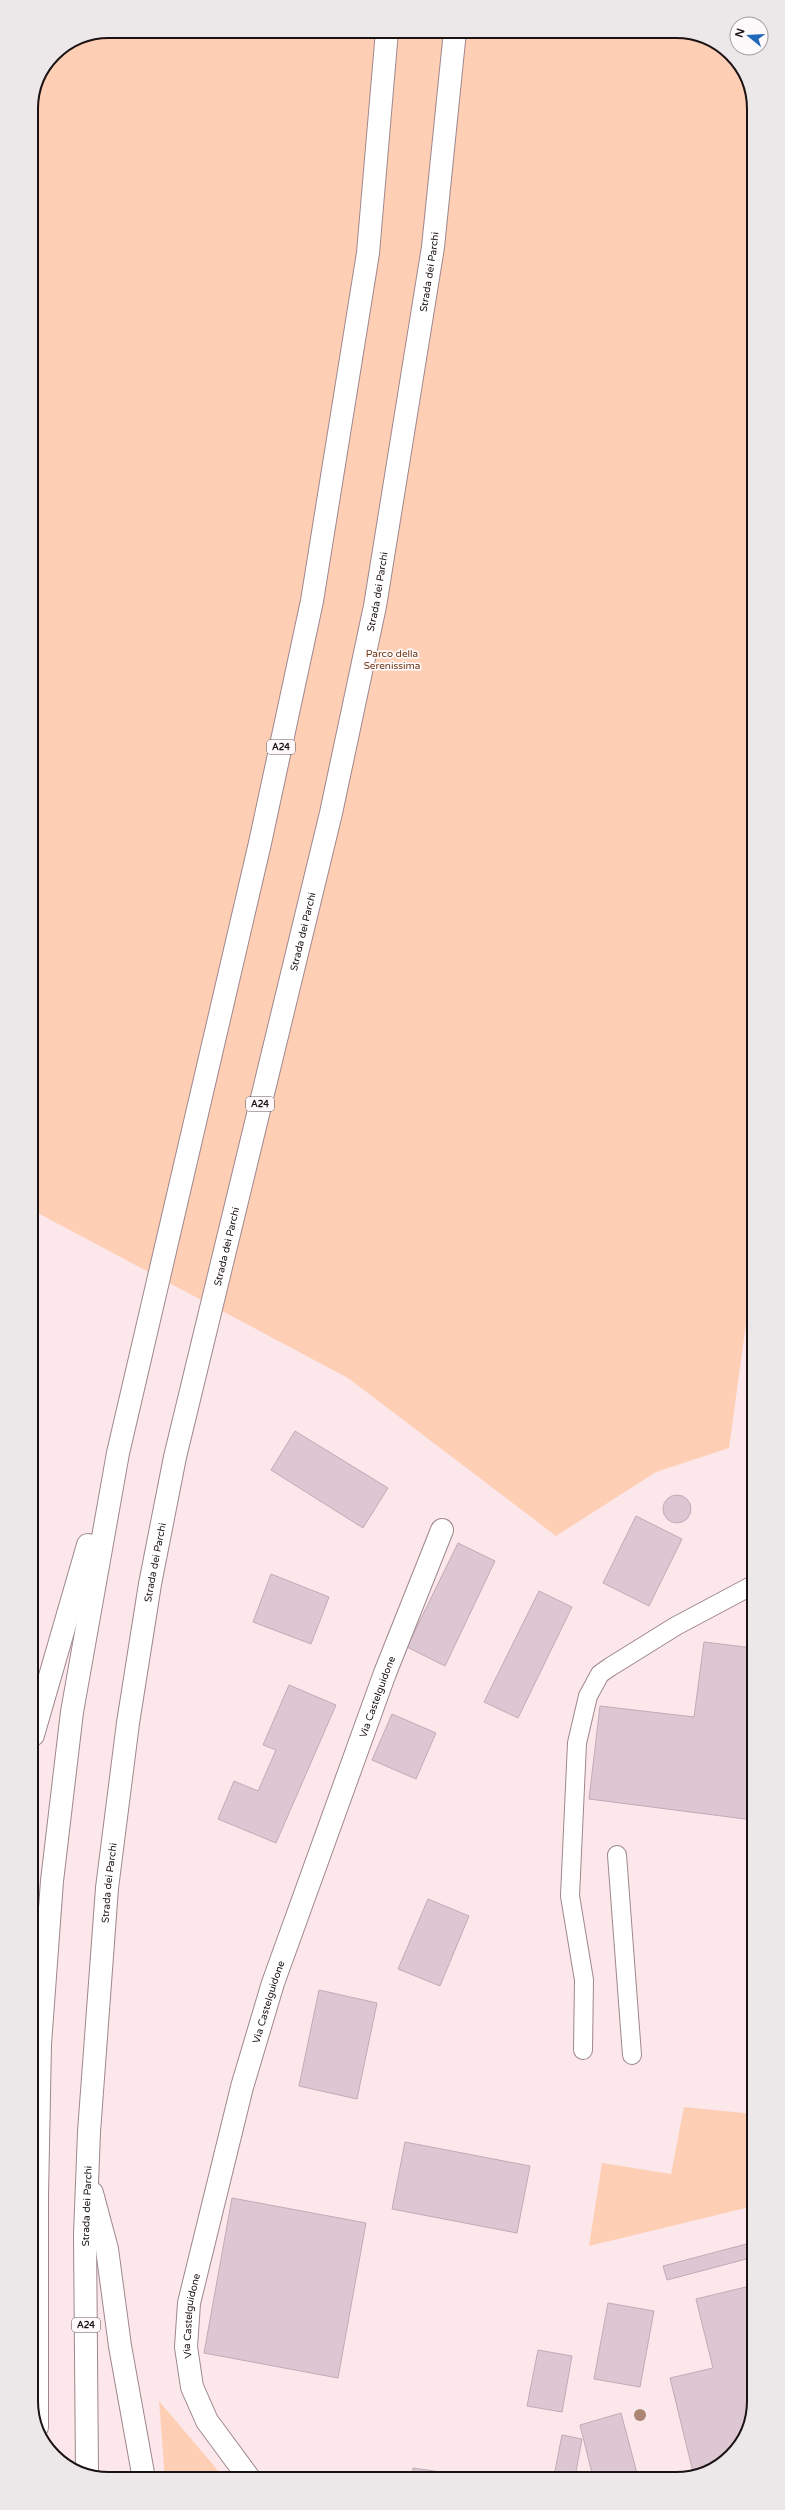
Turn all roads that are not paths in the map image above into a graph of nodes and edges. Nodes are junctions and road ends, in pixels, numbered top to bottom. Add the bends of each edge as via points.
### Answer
1 (386, 38) edge
2 (454, 38) edge
3 (118, 1453) junction
4 (442, 1530) dead end
5 (747, 1588) edge
6 (38, 1717) edge
7 (617, 1855) dead end
8 (583, 2050) dead end
9 (632, 2055) dead end
10 (38, 2119) edge
11 (87, 2179) junction
12 (87, 2469) edge
13 (143, 2472) edge
14 (245, 2472) edge

1 - 3 main road, A24 via 368,253 312,601 260,843
2 - 11 main road, Strada dei Parchi / A24 via 433,247 375,606 331,813 185,1408 145,1610 119,1784 107,1888 94,2040
3 - 6 main road via 65,1620
3 - 10 main road, A24 via 72,1712 48,1925
4 - 14 main road, Via Castelguidone via 382,1681 268,1996 242,2088 189,2303 186,2346 192,2387 207,2421
5 - 8 lane via 676,1626 610,1667 600,1674 588,1696 577,1743 570,1896 584,1980
7 - 9 lane
11 - 12 main road, Strada dei Parchi / A24
11 - 13 main road via 107,2249 120,2346

